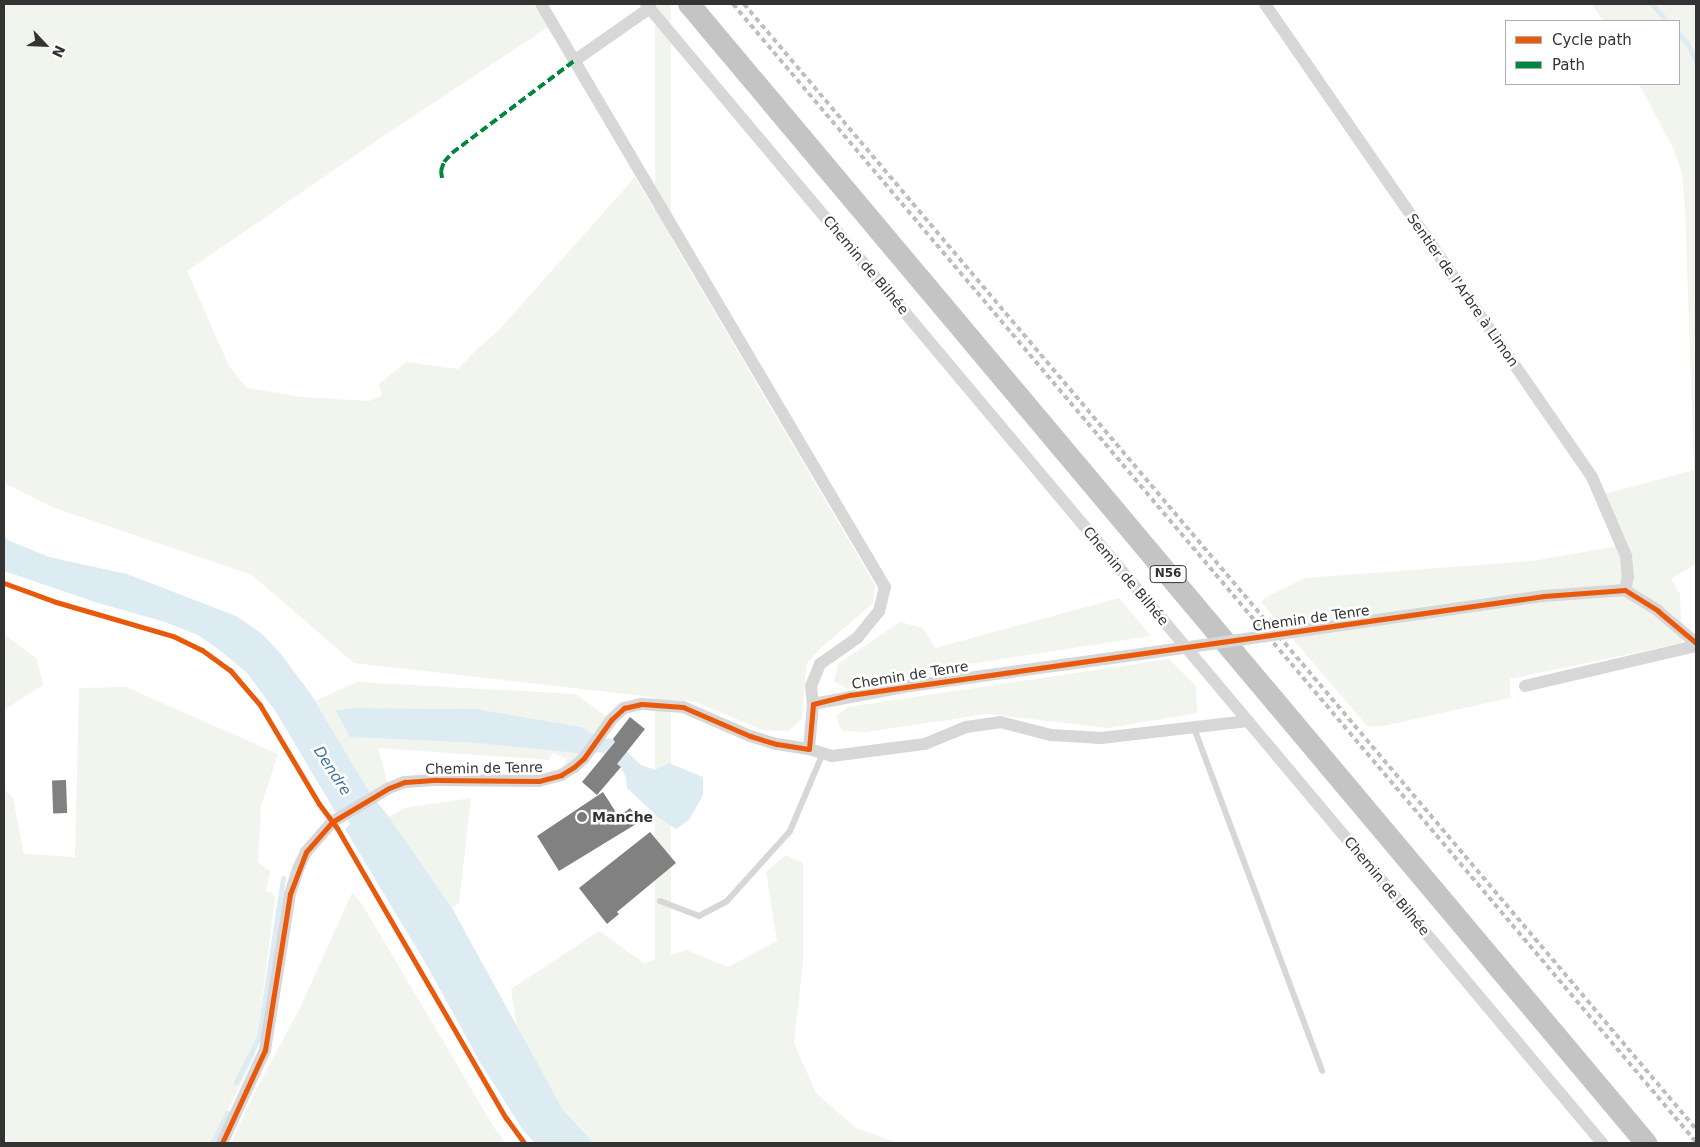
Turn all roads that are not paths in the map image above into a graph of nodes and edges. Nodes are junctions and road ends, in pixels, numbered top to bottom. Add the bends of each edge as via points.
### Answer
1 (541, 4) edge
2 (689, 4) edge
3 (1265, 4) edge
4 (648, 6) edge
5 (574, 61) junction
6 (1625, 590) junction
7 (1696, 644) edge
8 (1525, 686) dead end
9 (813, 704) junction
10 (1248, 721) junction
11 (1194, 728) junction
12 (809, 749) junction
13 (823, 753) junction
14 (660, 901) dead end
15 (1322, 1071) dead end
16 (222, 1143) edge
17 (1602, 1143) edge
18 (1646, 1143) edge

1 - 5 street
2 - 18 highway, N56
3 - 6 street, Sentier de l'Arbre à Limon via 1592,477 1626,556 1628,577
4 - 5 street, Chemin de Bilhée
4 - 10 street, Chemin de Bilhée
5 - 9 street via 885,587 879,612 857,638 820,664 811,686
6 - 7 street via 1658,611
6 - 9 street, Chemin de Tenre, bridge via 1544,596 910,686
7 - 8 street
9 - 12 street
10 - 11 street, Chemin de Tenre
10 - 17 street, Chemin de Bilhée
11 - 13 street, Chemin de Tenre via 1101,738 1051,735 1000,722 966,727 925,744 832,756
11 - 15 lane
12 - 13 street, Chemin de Tenre
12 - 16 street, Chemin de Tenre via 750,736 682,707 654,703 624,708 584,758 566,772 539,781 405,782 338,818 317,837 298,869 290,894 265,1050
13 - 14 lane via 790,831 727,901 699,916

